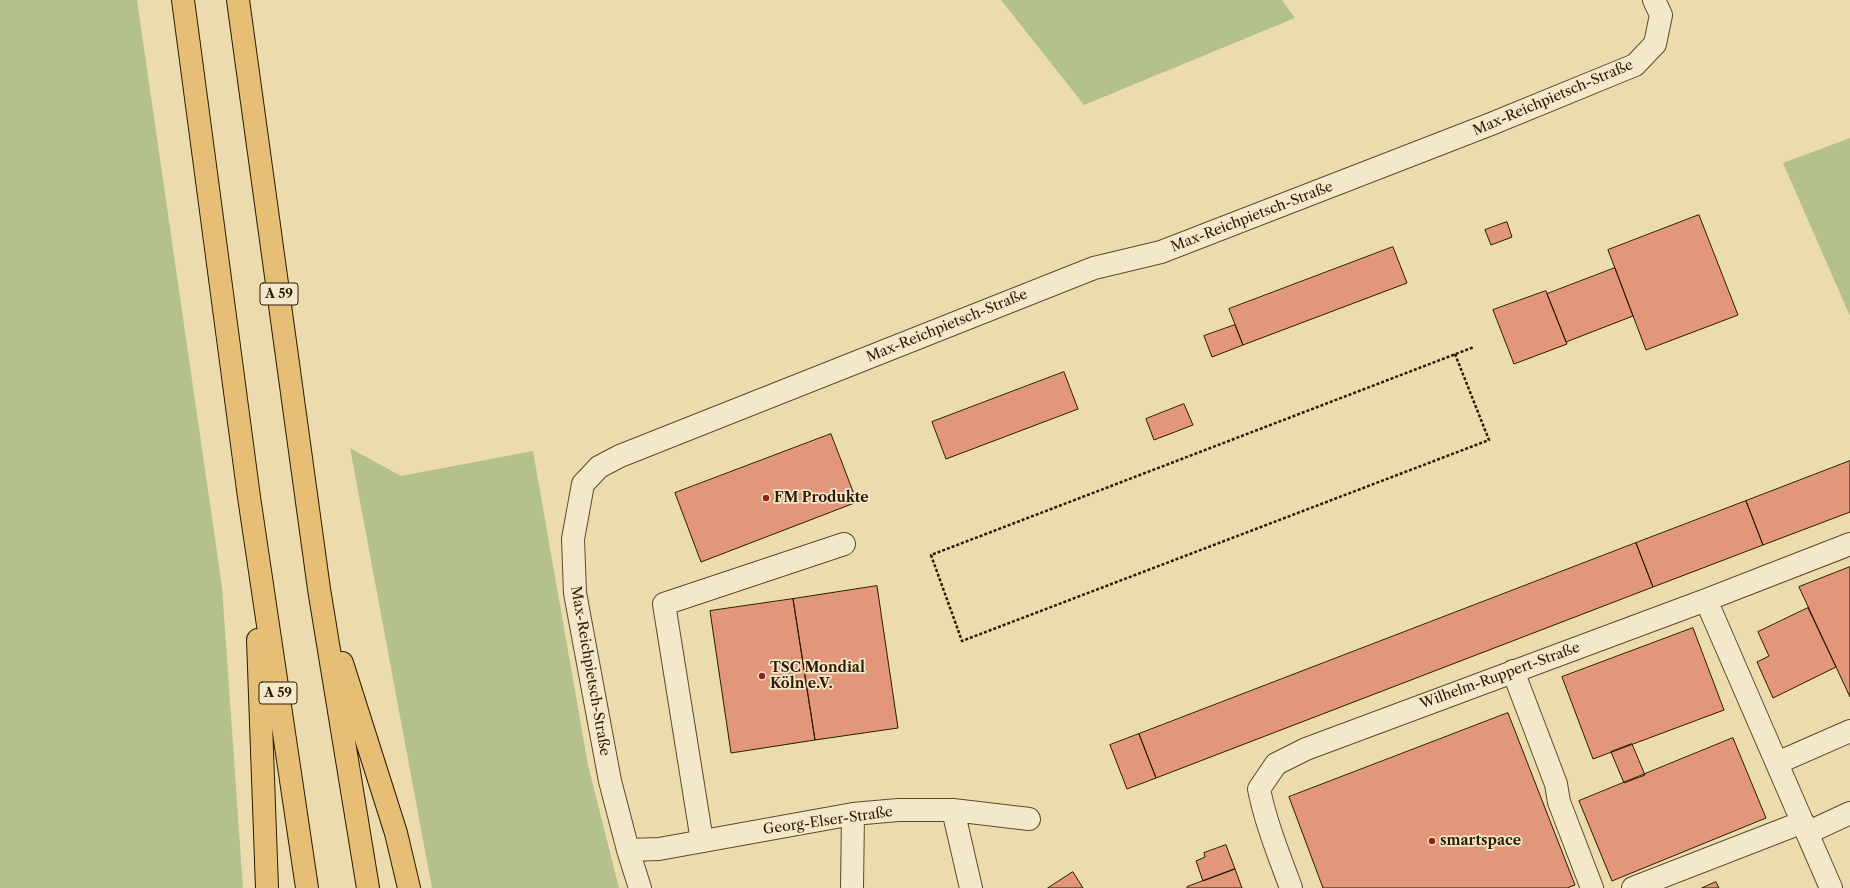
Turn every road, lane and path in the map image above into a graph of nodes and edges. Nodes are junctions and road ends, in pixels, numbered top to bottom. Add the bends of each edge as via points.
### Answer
1 (183, 0) edge
2 (238, 0) edge
3 (1654, 0) edge
4 (1474, 347) dead end
5 (1455, 354) junction
6 (249, 498) junction
7 (844, 544) dead end
8 (1850, 544) edge
9 (319, 589) junction
10 (1706, 600) junction
11 (1513, 671) junction
12 (1850, 731) edge
13 (1777, 763) junction
14 (953, 810) junction
15 (1850, 813) edge
16 (854, 814) junction
17 (1029, 819) dead end
18 (1805, 828) junction
19 (702, 841) junction
20 (628, 850) junction
21 (267, 888) edge
22 (307, 888) edge
23 (368, 888) edge
24 (409, 888) edge
25 (640, 888) edge
26 (852, 888) edge
27 (971, 888) edge
28 (1292, 888) edge
29 (1592, 888) edge
30 (1633, 888) edge
31 (1831, 888) edge

1 - 6 highway, A 59
2 - 9 highway, A 59
3 - 20 street, Max-Reichpietsch-Straße via 1661,16 1655,44 1635,66 1161,252 1094,268 620,456 599,467 584,484 577,512 573,539 575,592 610,781
4 - 5 path
5 - 5 path via 931,554 962,641 1488,440
6 - 21 highway
6 - 22 highway, A 59
7 - 19 street via 664,604
8 - 10 street, Wilhelm-Ruppert-Straße
9 - 23 highway, A 59
9 - 24 highway via 396,833
10 - 11 street, Wilhelm-Ruppert-Straße
10 - 13 street
11 - 28 street, Wilhelm-Ruppert-Straße via 1306,749 1276,764 1259,789 1272,839
11 - 29 street
12 - 13 street
13 - 18 street
14 - 16 street, Georg-Elser-Straße via 898,810
14 - 17 street, Georg-Elser-Straße
14 - 27 street
15 - 18 street
16 - 19 street, Georg-Elser-Straße
16 - 26 street
18 - 30 street
18 - 31 street
19 - 20 street, Georg-Elser-Straße via 659,849
20 - 25 street, Max-Reichpietsch-Straße

